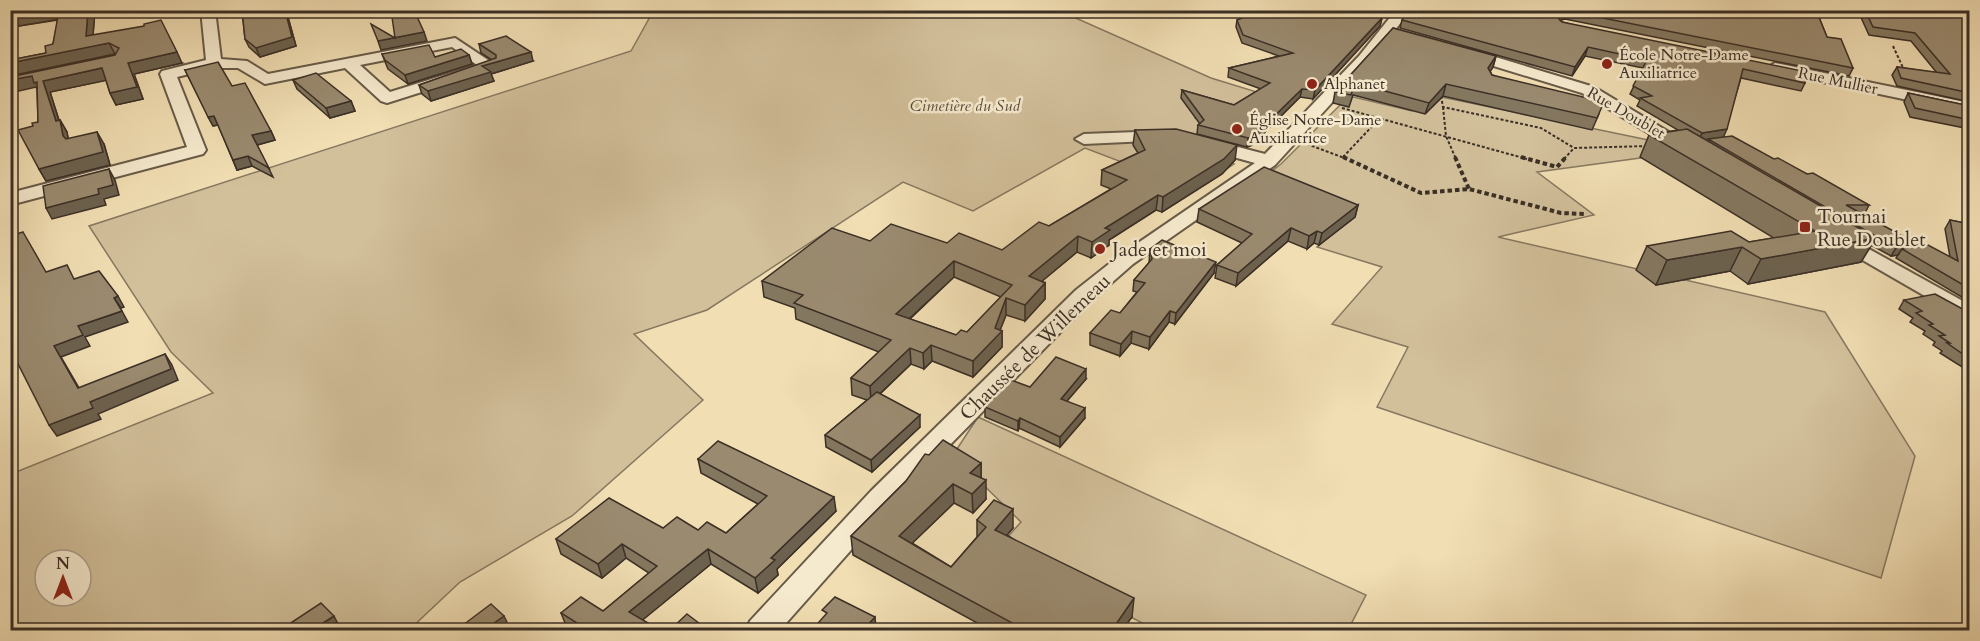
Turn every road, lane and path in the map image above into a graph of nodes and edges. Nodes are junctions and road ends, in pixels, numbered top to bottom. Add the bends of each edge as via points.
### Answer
1 (208, 10) edge
2 (1404, 10) edge
3 (1893, 46) dead end
4 (1451, 49) edge
5 (348, 62) junction
6 (214, 63) junction
7 (1505, 64) junction
8 (1763, 66) edge
9 (1495, 81) edge
10 (1517, 85) edge
11 (1446, 88) edge
12 (1917, 97) junction
13 (1605, 98) junction
14 (1324, 103) junction
15 (1443, 107) junction
16 (1970, 108) edge
17 (1378, 119) junction
18 (1446, 136) junction
19 (1290, 138) junction
20 (1084, 139) dead end
21 (1682, 145) junction
22 (1574, 148) junction
23 (1343, 157) junction
24 (1702, 157) edge
25 (1269, 161) junction
26 (1469, 189) junction
27 (10, 199) edge
28 (1584, 214) dead end
29 (1822, 229) edge
30 (1970, 315) edge
31 (761, 630) edge

1 - 6 street
2 - 14 street, Chaussée de Willemeau
3 - 12 path
4 - 7 street, Rue Doublet
5 - 5 street via 455,42 489,66 387,98
5 - 6 street via 265,78 242,64
6 - 27 street via 168,74 198,150
7 - 9 street
7 - 13 street, Rue Doublet via 1561,79
8 - 12 street, Rue Mullier
10 - 13 street via 1583,100
11 - 15 path via 1440,97
12 - 16 street, Rue Mullier
13 - 21 street, Rue Doublet
14 - 17 path
14 - 19 street, Chaussée de Willemeau
15 - 18 path
15 - 22 path via 1540,129
17 - 18 path
17 - 23 path
18 - 22 path via 1557,167
18 - 26 path
19 - 23 path
19 - 25 street, Chaussée de Willemeau
20 - 25 street via 1183,137
21 - 22 path
21 - 24 street, Rue Doublet
23 - 26 path via 1421,193
25 - 31 street, Chaussée de Willemeau via 1126,260 1084,295 881,498
26 - 28 path via 1561,213
29 - 30 street

